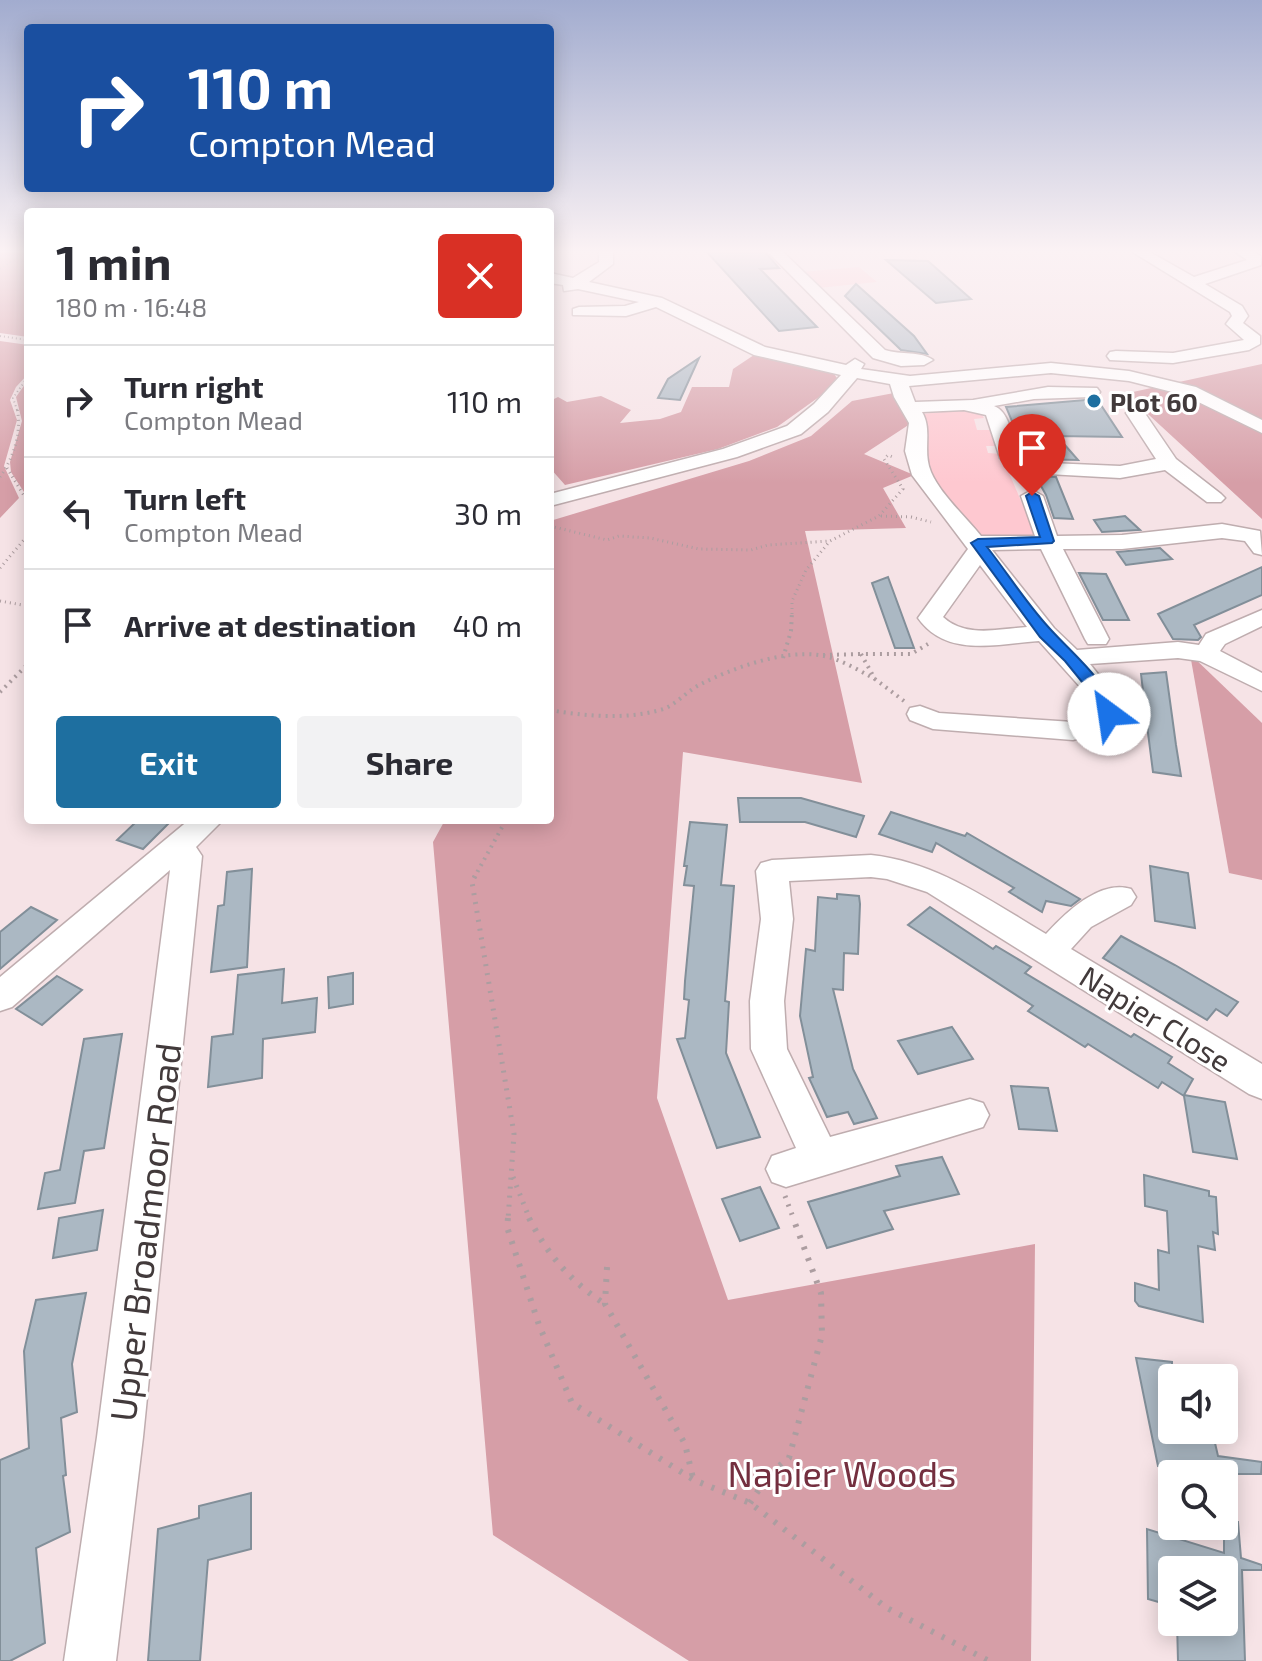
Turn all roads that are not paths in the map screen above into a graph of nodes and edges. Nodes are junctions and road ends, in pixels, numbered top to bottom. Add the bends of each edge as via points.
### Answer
1 (713, 329) edge
2 (853, 329) edge
3 (1240, 329) edge
4 (1044, 351) dead end
5 (939, 358) dead end
6 (854, 368) junction
7 (1197, 376) dead end
8 (898, 380) junction
9 (1171, 385) junction
10 (1091, 392) dead end
11 (1253, 400) dead end
12 (1215, 402) junction
13 (979, 404) junction
14 (911, 408) junction
15 (1135, 413) dead end
16 (1262, 427) edge
17 (1169, 463) junction
18 (1020, 468) junction
19 (1214, 498) dead end
20 (554, 499) edge
21 (1048, 541) junction
22 (979, 546) junction
23 (1262, 548) edge
24 (1262, 617) edge
25 (1045, 633) junction
26 (1097, 639) dead end
27 (1206, 654) junction
28 (1071, 658) junction
29 (1262, 683) edge
30 (920, 714) road end
31 (204, 824) edge
32 (177, 849) junction
33 (1120, 897) dead end
34 (1049, 952) junction
35 (0, 997) edge
36 (1262, 1083) edge
37 (970, 1115) dead end
38 (90, 1661) edge

1 - 6 street via 760,351
2 - 5 street via 879,354 901,361
3 - 4 street via 1253,343 1163,359
6 - 8 street
6 - 20 street via 821,408 794,430 730,453
7 - 9 street
8 - 9 street via 1051,368
8 - 14 street
9 - 12 street
10 - 13 street via 1017,395
11 - 12 street
12 - 16 street
13 - 14 street
13 - 18 street via 994,412 1010,458
14 - 22 street via 919,423 915,451 922,475
15 - 17 street
17 - 18 street via 1120,472
17 - 19 street
18 - 21 street
21 - 22 street
21 - 23 street via 1122,542 1222,531 1252,536
21 - 26 street
22 - 25 street
22 - 25 street via 930,618 948,635 968,638
24 - 27 street via 1215,639
25 - 28 street
27 - 28 street via 1178,650
27 - 29 street
28 - 30 street via 1104,698 1109,714 1096,725 1073,731 933,721
31 - 32 street
32 - 35 street
32 - 38 street, Upper Broadmoor Road via 187,856
33 - 34 street, Napier Close via 1080,918
34 - 36 street, Napier Close
34 - 37 street, Napier Close via 938,884 889,868 769,858 777,919 767,1001 769,1049 803,1163

